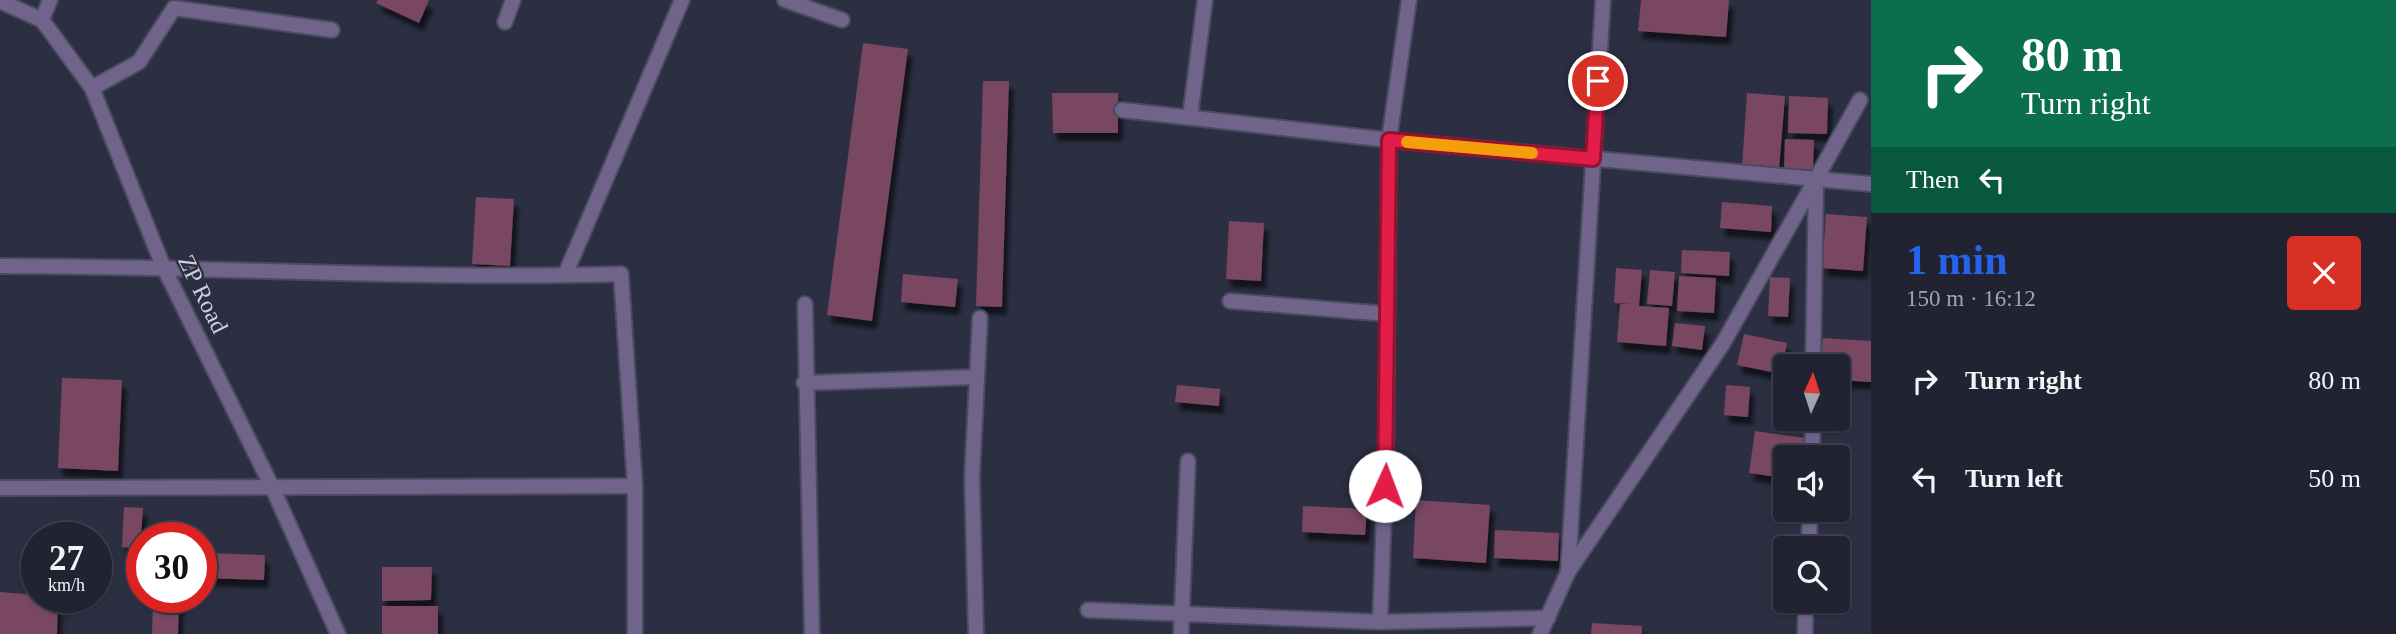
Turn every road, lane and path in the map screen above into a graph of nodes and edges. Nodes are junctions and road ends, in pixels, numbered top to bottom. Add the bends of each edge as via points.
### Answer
1 (50, 0) edge
2 (513, 0) edge
3 (682, 0) edge
4 (785, 0) edge
5 (1205, 0) edge
6 (1409, 0) edge
7 (1603, 0) edge
8 (0, 1) edge
9 (43, 20) junction
10 (842, 20) dead end
11 (505, 22) dead end
12 (332, 30) dead end
13 (92, 88) junction
14 (1860, 100) dead end
15 (1122, 110) dead end
16 (1190, 117) junction
17 (1389, 140) junction
18 (1593, 159) junction
19 (1816, 178) junction
20 (1871, 184) edge
21 (0, 266) edge
22 (163, 266) junction
23 (565, 275) junction
24 (1230, 301) dead end
25 (805, 304) dead end
26 (1387, 314) junction
27 (980, 318) dead end
28 (1813, 354) edge
29 (975, 377) junction
30 (804, 383) junction
31 (1188, 461) dead end
32 (635, 486) junction
33 (0, 488) edge
34 (272, 489) junction
35 (1568, 572) junction
36 (1088, 610) dead end
37 (1182, 612) junction
38 (1806, 613) edge
39 (1548, 618) junction
40 (1380, 622) junction
41 (338, 634) edge
42 (635, 634) edge
43 (812, 634) edge
44 (976, 634) edge
45 (1181, 634) edge
46 (1540, 634) edge
47 (1805, 634) edge

1 - 9 street
2 - 11 street
3 - 23 street
4 - 10 street
5 - 16 street
6 - 17 street
7 - 18 street
8 - 9 street
9 - 13 street, ZP Road
12 - 13 street via 174,8 139,62
13 - 22 street, ZP Road
14 - 19 street
15 - 16 street
16 - 17 street
17 - 18 street
17 - 26 street
18 - 19 street
18 - 35 street
19 - 20 street
19 - 28 street
19 - 35 street via 1723,345
21 - 22 street
22 - 23 street via 484,277
22 - 34 street, ZP Road
23 - 32 street via 621,274
24 - 26 street
25 - 30 street
26 - 40 street
27 - 29 street
29 - 30 street
29 - 44 street
30 - 43 street
31 - 37 street
32 - 34 street
32 - 42 street
33 - 34 street
34 - 41 street, ZP Road
35 - 39 street
36 - 37 street
37 - 40 street
37 - 45 street
38 - 47 street
39 - 40 street
39 - 46 street

